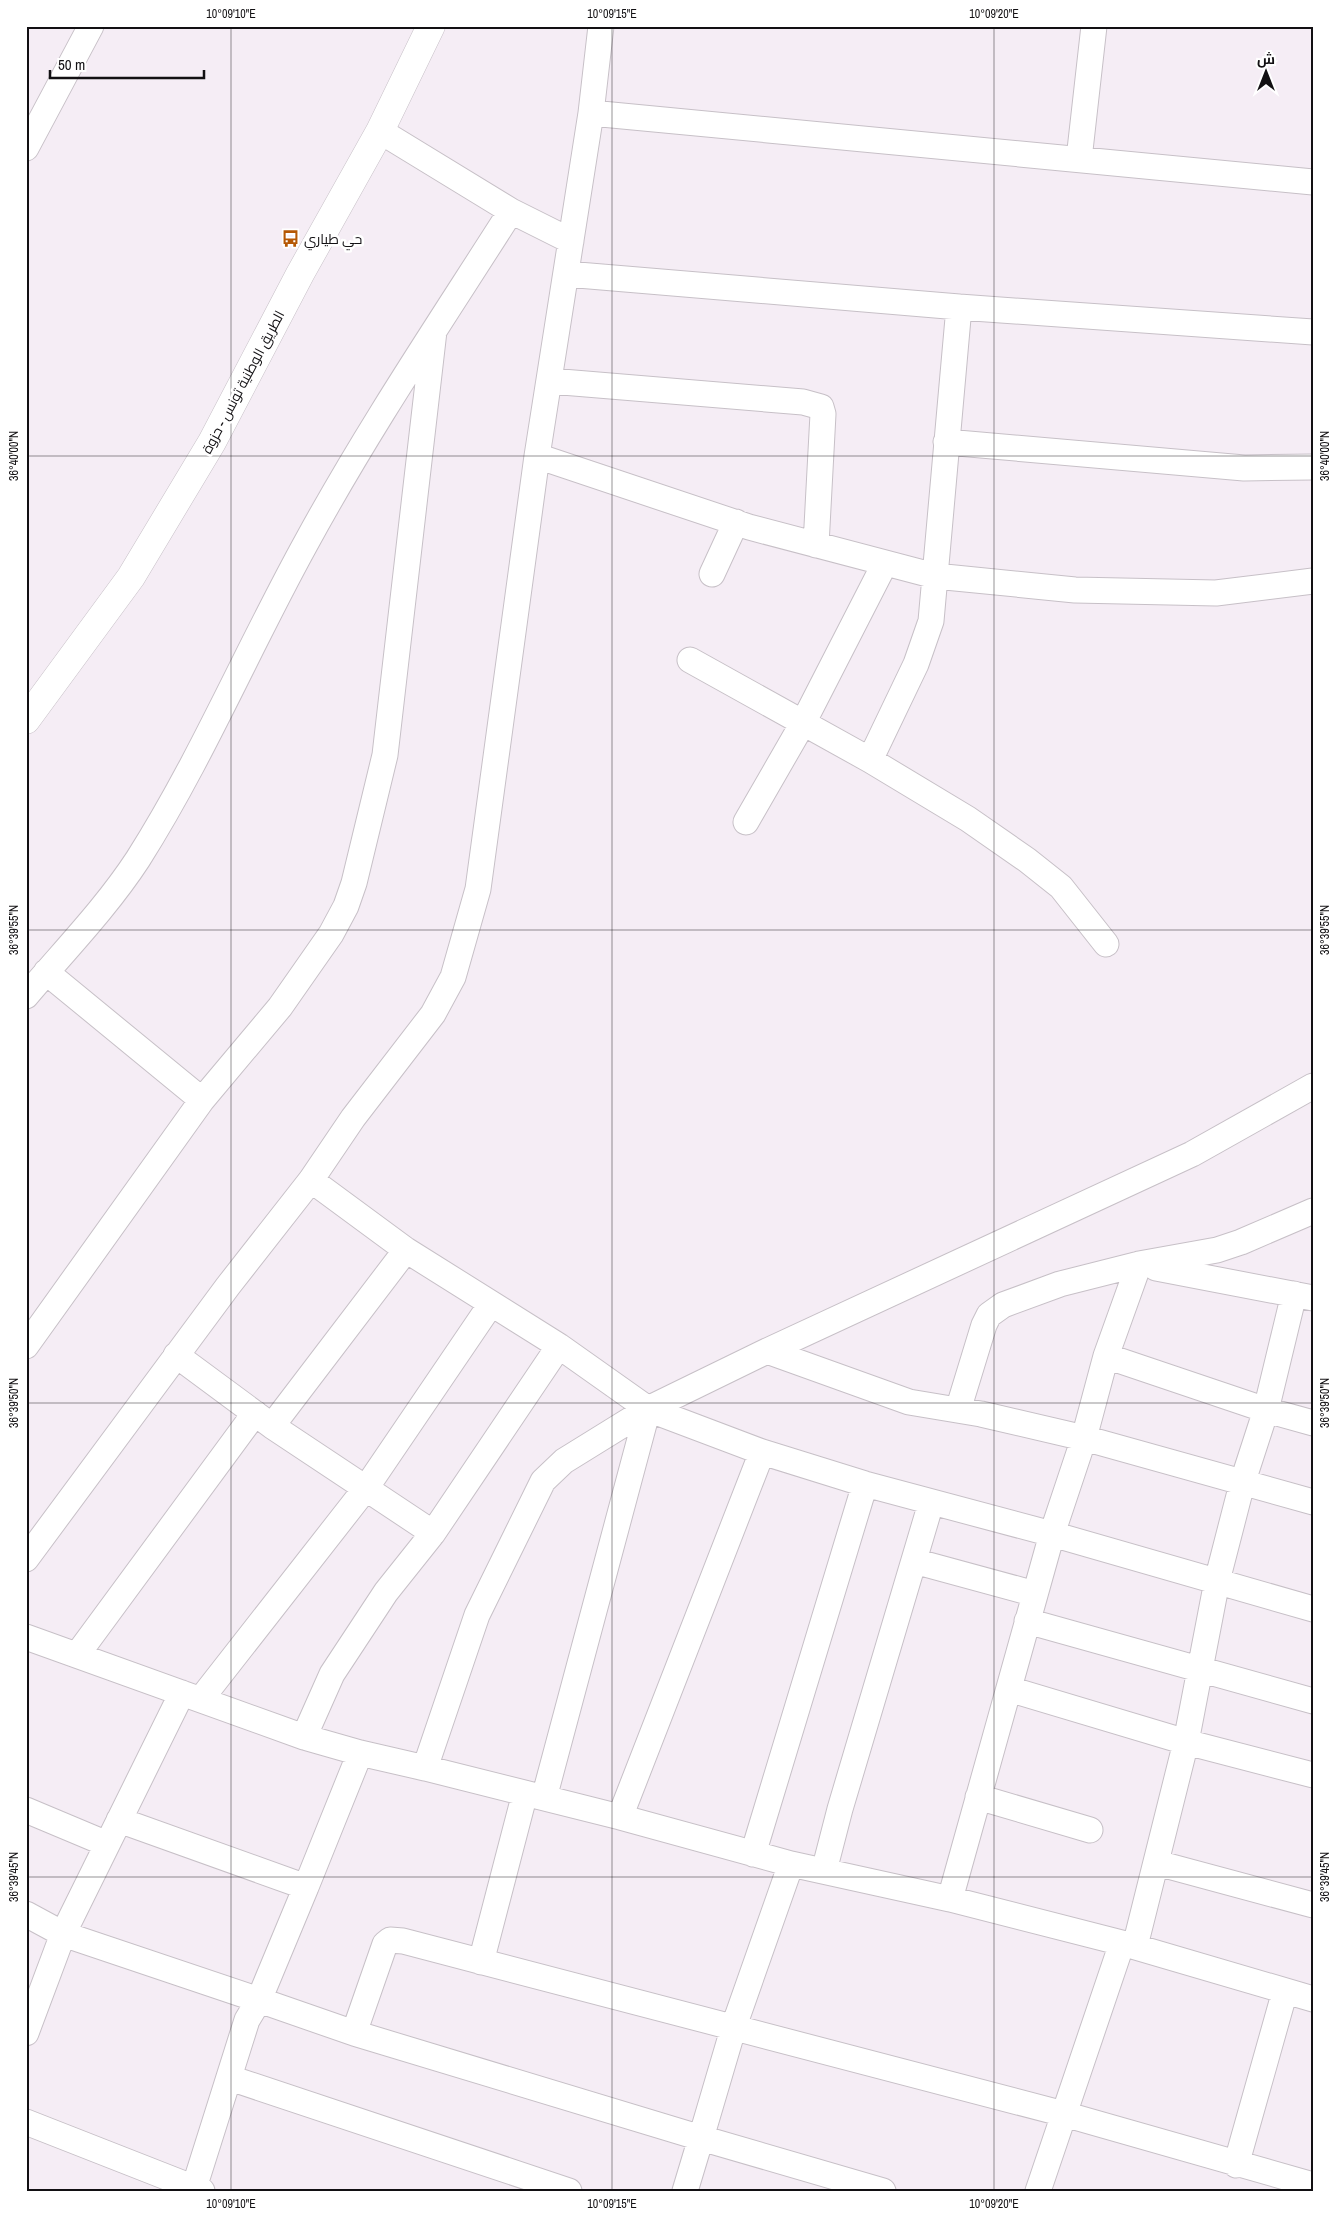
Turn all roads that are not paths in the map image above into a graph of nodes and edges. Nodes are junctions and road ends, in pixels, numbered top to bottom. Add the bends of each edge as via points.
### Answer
1 (92, 26) edge
2 (431, 26) edge
3 (601, 26) edge
4 (1094, 26) edge
5 (591, 113) junction
6 (380, 131) junction
7 (26, 148) edge
8 (1079, 159) junction
9 (1313, 182) edge
10 (511, 211) junction
11 (571, 242) junction
12 (566, 274) junction
13 (960, 307) junction
14 (434, 331) junction
15 (1313, 332) edge
16 (550, 381) junction
17 (946, 442) junction
18 (537, 456) junction
19 (1313, 467) edge
20 (736, 522) junction
21 (816, 545) junction
22 (885, 563) junction
23 (712, 574) dead end
24 (935, 576) junction
25 (1313, 581) edge
26 (690, 660) dead end
27 (26, 720) edge
28 (803, 723) junction
29 (870, 760) junction
30 (746, 822) dead end
31 (1106, 944) dead end
32 (46, 972) junction
33 (26, 996) edge
34 (1313, 1086) edge
35 (202, 1100) junction
36 (311, 1180) junction
37 (1310, 1214) edge
38 (406, 1250) junction
39 (1139, 1264) junction
40 (1304, 1296) edge
41 (491, 1304) junction
42 (30, 1333) edge
43 (559, 1346) junction
44 (767, 1351) junction
45 (176, 1355) junction
46 (1106, 1356) junction
47 (648, 1409) junction
48 (958, 1410) junction
49 (1266, 1410) junction
50 (264, 1420) junction
51 (1313, 1423) edge
52 (1084, 1438) junction
53 (762, 1452) junction
54 (865, 1484) junction
55 (1242, 1484) junction
56 (366, 1488) junction
57 (1313, 1502) edge
58 (931, 1503) junction
59 (433, 1533) junction
60 (1052, 1534) junction
61 (26, 1559) edge
62 (914, 1561) junction
63 (1217, 1582) junction
64 (1035, 1594) junction
65 (1313, 1610) edge
66 (1027, 1621) junction
67 (26, 1637) edge
68 (77, 1655) junction
69 (1199, 1670) junction
70 (1009, 1689) junction
71 (191, 1696) junction
72 (1313, 1701) edge
73 (304, 1737) junction
74 (1186, 1742) junction
75 (360, 1753) junction
76 (425, 1768) junction
77 (1313, 1775) edge
78 (534, 1796) junction
79 (978, 1797) junction
80 (26, 1810) edge
81 (620, 1817) junction
82 (119, 1820) junction
83 (1090, 1830) dead end
84 (107, 1844) junction
85 (753, 1854) junction
86 (1157, 1863) junction
87 (791, 1864) junction
88 (824, 1871) junction
89 (306, 1887) junction
90 (950, 1899) junction
91 (1313, 1905) edge
92 (26, 1914) edge
93 (64, 1934) junction
94 (1129, 1945) junction
95 (481, 1962) junction
96 (1285, 1991) junction
97 (259, 2000) junction
98 (1313, 2000) edge
99 (734, 2026) junction
100 (26, 2033) edge
101 (354, 2033) junction
102 (230, 2078) junction
103 (1064, 2114) junction
104 (26, 2122) edge
105 (702, 2138) junction
106 (1236, 2165) junction
107 (1313, 2185) edge
108 (198, 2190) edge
109 (569, 2191) edge
110 (686, 2191) edge
111 (883, 2191) edge
112 (1038, 2191) edge

1 - 7 street
2 - 6 main road, الطريق الوطنية تونس - حزوة
3 - 5 street
4 - 8 street
5 - 8 street
5 - 11 street
6 - 10 street
6 - 27 main road, الطريق الوطنية تونس - حزوة via 212,442 131,577
8 - 9 street
10 - 11 street
10 - 14 street
11 - 12 street
12 - 13 street
12 - 16 street
13 - 15 street
13 - 17 street
14 - 32 street via 373,426 305,544 197,758 137,860
14 - 35 street via 386,755 354,883 331,934 280,1007
16 - 18 street
16 - 21 street via 803,402 821,407
17 - 19 street via 1244,468
17 - 24 street
18 - 20 street
18 - 36 street via 478,889 452,978 433,1014 353,1118
20 - 21 street
20 - 23 street
21 - 22 street
22 - 24 street
22 - 28 street
24 - 25 street via 1075,590 1216,593
24 - 29 street via 931,621 919,655
26 - 28 street
28 - 29 street
28 - 30 street
29 - 31 street via 968,819 1061,887
32 - 33 street
32 - 35 street
34 - 44 street via 1192,1154
35 - 42 street
36 - 38 street
36 - 45 street
37 - 39 street via 1218,1250
38 - 41 street
38 - 50 street
39 - 40 street
39 - 46 street
39 - 48 street via 1060,1284 1003,1304 989,1315
40 - 49 street
41 - 43 street
41 - 56 street
43 - 47 street
43 - 59 street
44 - 47 street
44 - 48 street via 909,1402
45 - 50 street
45 - 61 street
46 - 49 street
46 - 52 street
47 - 53 street
47 - 76 street via 564,1461 543,1481 477,1615
47 - 78 street
48 - 52 street
49 - 51 street
49 - 55 street
50 - 56 street
50 - 68 street
52 - 55 street
52 - 60 street
53 - 54 street
53 - 81 street
54 - 58 street
54 - 85 street
55 - 57 street
55 - 63 street
56 - 59 street
56 - 71 street
58 - 60 street
58 - 62 street
59 - 73 street via 386,1592 332,1674
60 - 63 street
60 - 64 street
62 - 64 street
62 - 88 street
63 - 65 street
63 - 69 street
64 - 66 street
66 - 69 street
66 - 70 street
67 - 68 street
68 - 71 street
69 - 72 street
69 - 74 street
70 - 74 street
70 - 79 street
71 - 73 street
71 - 82 street
73 - 75 street
74 - 77 street
74 - 86 street
75 - 76 street
75 - 89 street
76 - 78 street
78 - 81 street
78 - 95 street
79 - 83 street
79 - 90 street
80 - 84 street
81 - 85 street
82 - 84 street
82 - 89 street
84 - 93 street
85 - 87 street
86 - 91 street
86 - 94 street
87 - 88 street
87 - 99 street
88 - 90 street
89 - 97 street
90 - 94 street
92 - 93 street
93 - 97 street
93 - 100 street
94 - 96 street
94 - 103 street
95 - 99 street
95 - 101 street via 390,1940 380,1953
96 - 98 street
96 - 106 street
97 - 101 street
97 - 102 street via 247,2020
99 - 103 street
99 - 105 street
101 - 105 street
102 - 108 street
102 - 109 street
103 - 106 street
103 - 112 street
104 - 108 street
105 - 110 street
105 - 111 street
106 - 107 street

